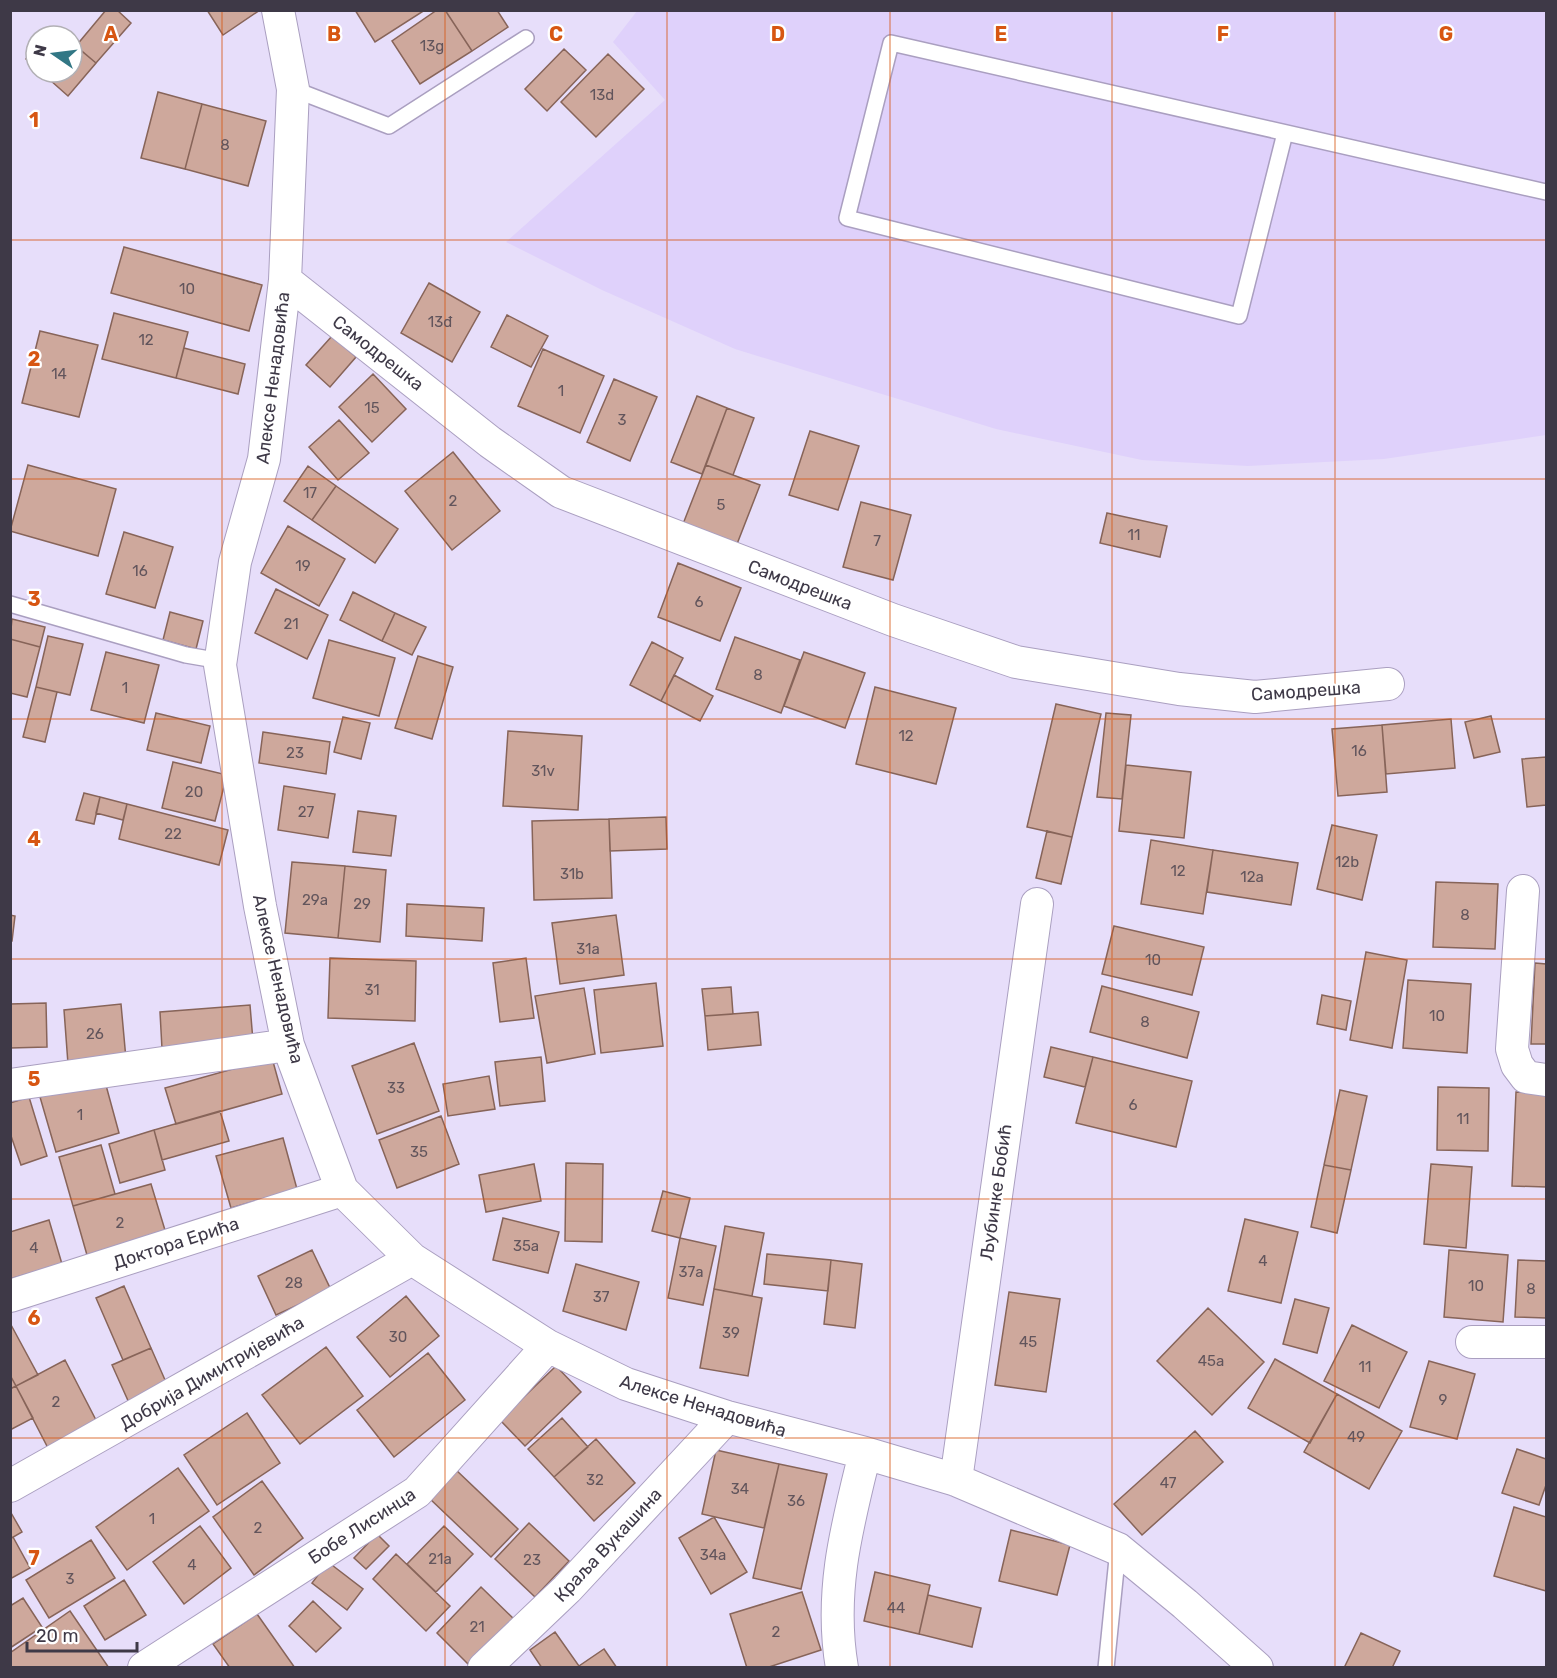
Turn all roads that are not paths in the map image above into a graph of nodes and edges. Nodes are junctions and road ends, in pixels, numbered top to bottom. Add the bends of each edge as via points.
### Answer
1 (278, 10) edge
2 (526, 38) dead end
3 (293, 88) junction
4 (1285, 133) junction
5 (1546, 192) edge
6 (285, 280) junction
7 (10, 604) edge
8 (221, 661) junction
9 (1388, 684) dead end
10 (1523, 891) dead end
11 (1037, 904) dead end
12 (288, 1045) junction
13 (1546, 1080) edge
14 (10, 1086) edge
15 (342, 1190) junction
16 (412, 1259) junction
17 (10, 1296) edge
18 (1472, 1342) dead end
19 (1546, 1342) edge
20 (548, 1346) junction
21 (727, 1417) junction
22 (865, 1453) junction
23 (956, 1480) junction
24 (10, 1486) edge
25 (1118, 1549) junction
26 (144, 1668) edge
27 (484, 1668) edge
28 (842, 1668) edge
29 (1106, 1668) edge
30 (1257, 1668) edge

1 - 3 street, Алексе Ненадовића
2 - 3 lane via 389,126
3 - 6 street, Алексе Ненадовића
4 - 4 lane via 1239,316 847,218 891,43
4 - 5 lane
6 - 8 street, Алексе Ненадовића via 264,459 235,562
6 - 9 street, Самодрешка via 490,442 561,492 893,620 1016,662 1179,688 1255,696
7 - 8 lane via 186,655
8 - 12 street, Алексе Ненадовића via 260,906
10 - 13 street via 1512,1050 1526,1077
11 - 23 street, Љубинке Бобић
12 - 14 street
12 - 15 street, Алексе Ненадовића
15 - 16 street, Алексе Ненадовића
15 - 17 street, Доктора Ерића
16 - 20 street, Алексе Ненадовића
16 - 24 street, Добрија Димитријевића
18 - 19 street
20 - 21 street, Алексе Ненадовића via 626,1384
20 - 26 street, Бобе Лисинца via 417,1492
21 - 22 street, Алексе Ненадовића
21 - 27 street, Краља Вукашина via 567,1589
22 - 23 street, Алексе Ненадовића
22 - 28 street via 843,1540 837,1595
23 - 25 street, Алексе Ненадовића
25 - 29 lane
25 - 30 street, Алексе Ненадовића

